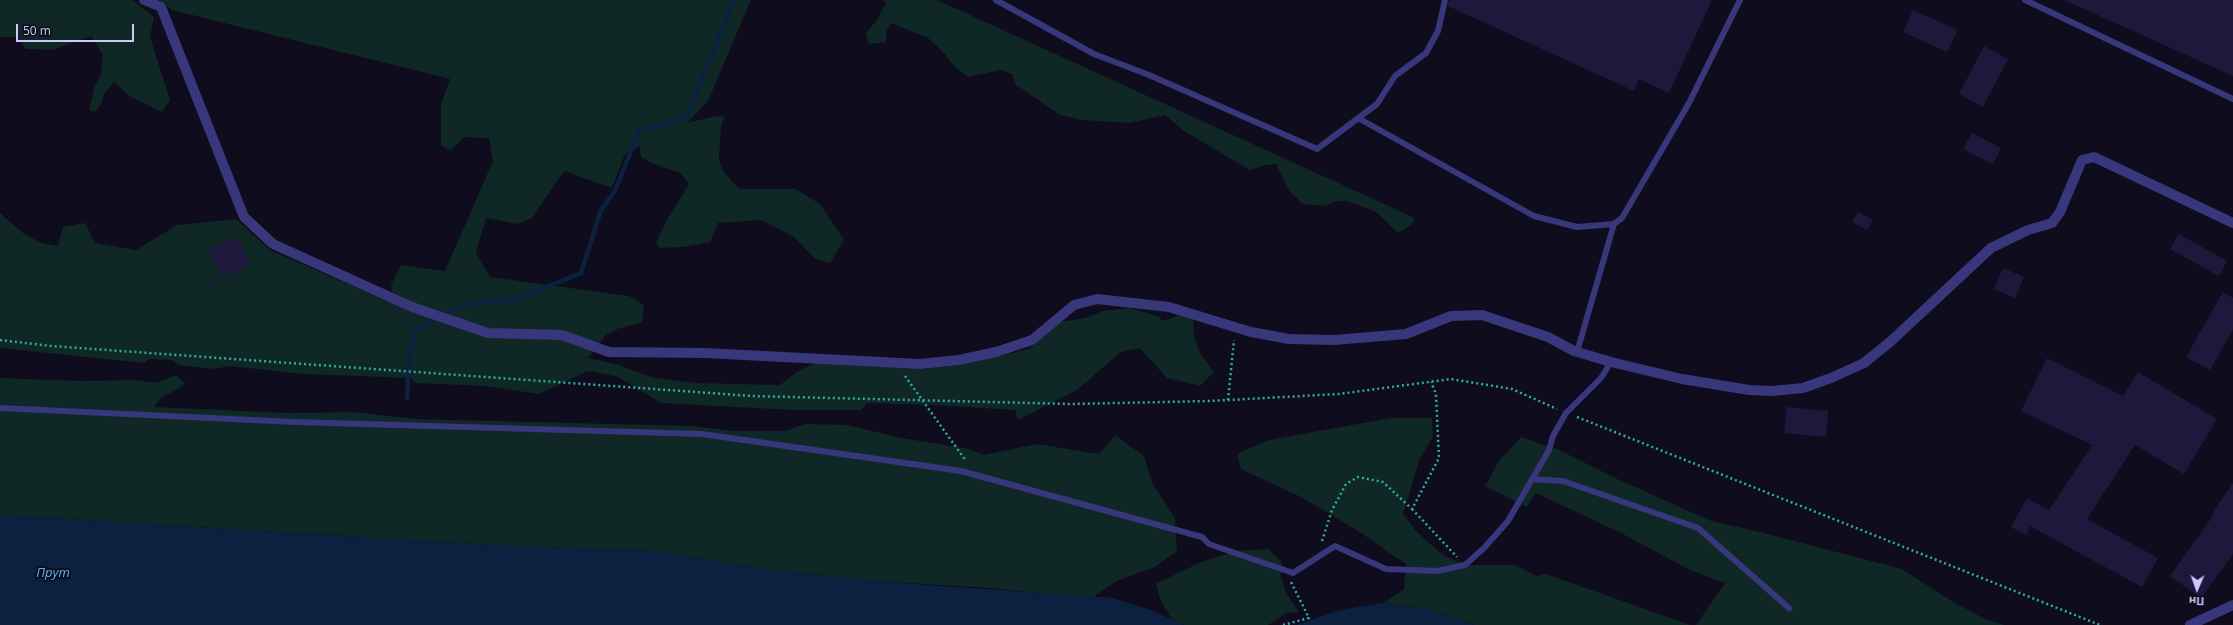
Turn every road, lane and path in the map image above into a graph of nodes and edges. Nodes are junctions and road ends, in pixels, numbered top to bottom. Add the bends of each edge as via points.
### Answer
1 (144, 0) edge
2 (996, 0) edge
3 (1445, 0) edge
4 (1740, 0) edge
5 (2025, 0) edge
6 (2233, 99) edge
7 (1358, 118) junction
8 (2233, 223) edge
9 (1614, 224) junction
10 (1236, 328) junction
11 (0, 340) edge
12 (1577, 352) junction
13 (1611, 362) junction
14 (895, 363) junction
15 (1431, 382) junction
16 (921, 399) junction
17 (1228, 400) junction
18 (0, 408) edge
19 (1566, 413) junction
20 (976, 475) junction
21 (1532, 479) junction
22 (1412, 509) junction
23 (1318, 545) dead end
24 (1466, 565) junction
25 (1293, 573) junction
26 (2233, 605) edge
27 (1789, 608) dead end
28 (1283, 625) edge
29 (2100, 625) edge
30 (2190, 625) edge

1 - 14 street via 160,7 244,217 273,244 412,307 488,333 562,335 609,352 705,353
2 - 7 lane via 1094,54 1149,75 1317,148
3 - 7 lane via 1438,31 1426,53 1395,76 1377,104
4 - 9 lane via 1689,103 1622,218
5 - 6 lane
7 - 9 lane via 1534,216 1576,227
8 - 13 street via 2094,157 2082,160 2060,212 2052,223 2028,230 1991,248 1890,342 1864,363 1831,378 1803,388 1750,390 1682,379
9 - 12 lane
10 - 12 street via 1289,339 1334,340 1406,334 1451,316 1482,315 1548,337
10 - 14 street via 1169,307 1097,299 1074,305 1032,340 996,352 960,360 920,364
10 - 17 path
11 - 16 path via 51,346 752,396
12 - 13 street
13 - 19 lane via 1601,378
14 - 16 path
15 - 17 path via 1338,394
15 - 19 path via 1451,379 1512,389
15 - 22 path via 1436,394 1439,458
16 - 17 path via 1071,404
16 - 20 path
18 - 20 lane via 295,422 702,434
19 - 21 lane
19 - 29 path
20 - 25 lane via 1202,537 1210,544
21 - 24 lane via 1508,521
21 - 27 lane via 1563,482 1698,528
22 - 23 path via 1383,482 1358,478 1346,484 1332,510 1323,540
22 - 24 path
24 - 25 lane via 1437,571 1386,569 1335,546
25 - 28 path via 1291,584 1309,618
26 - 30 street

